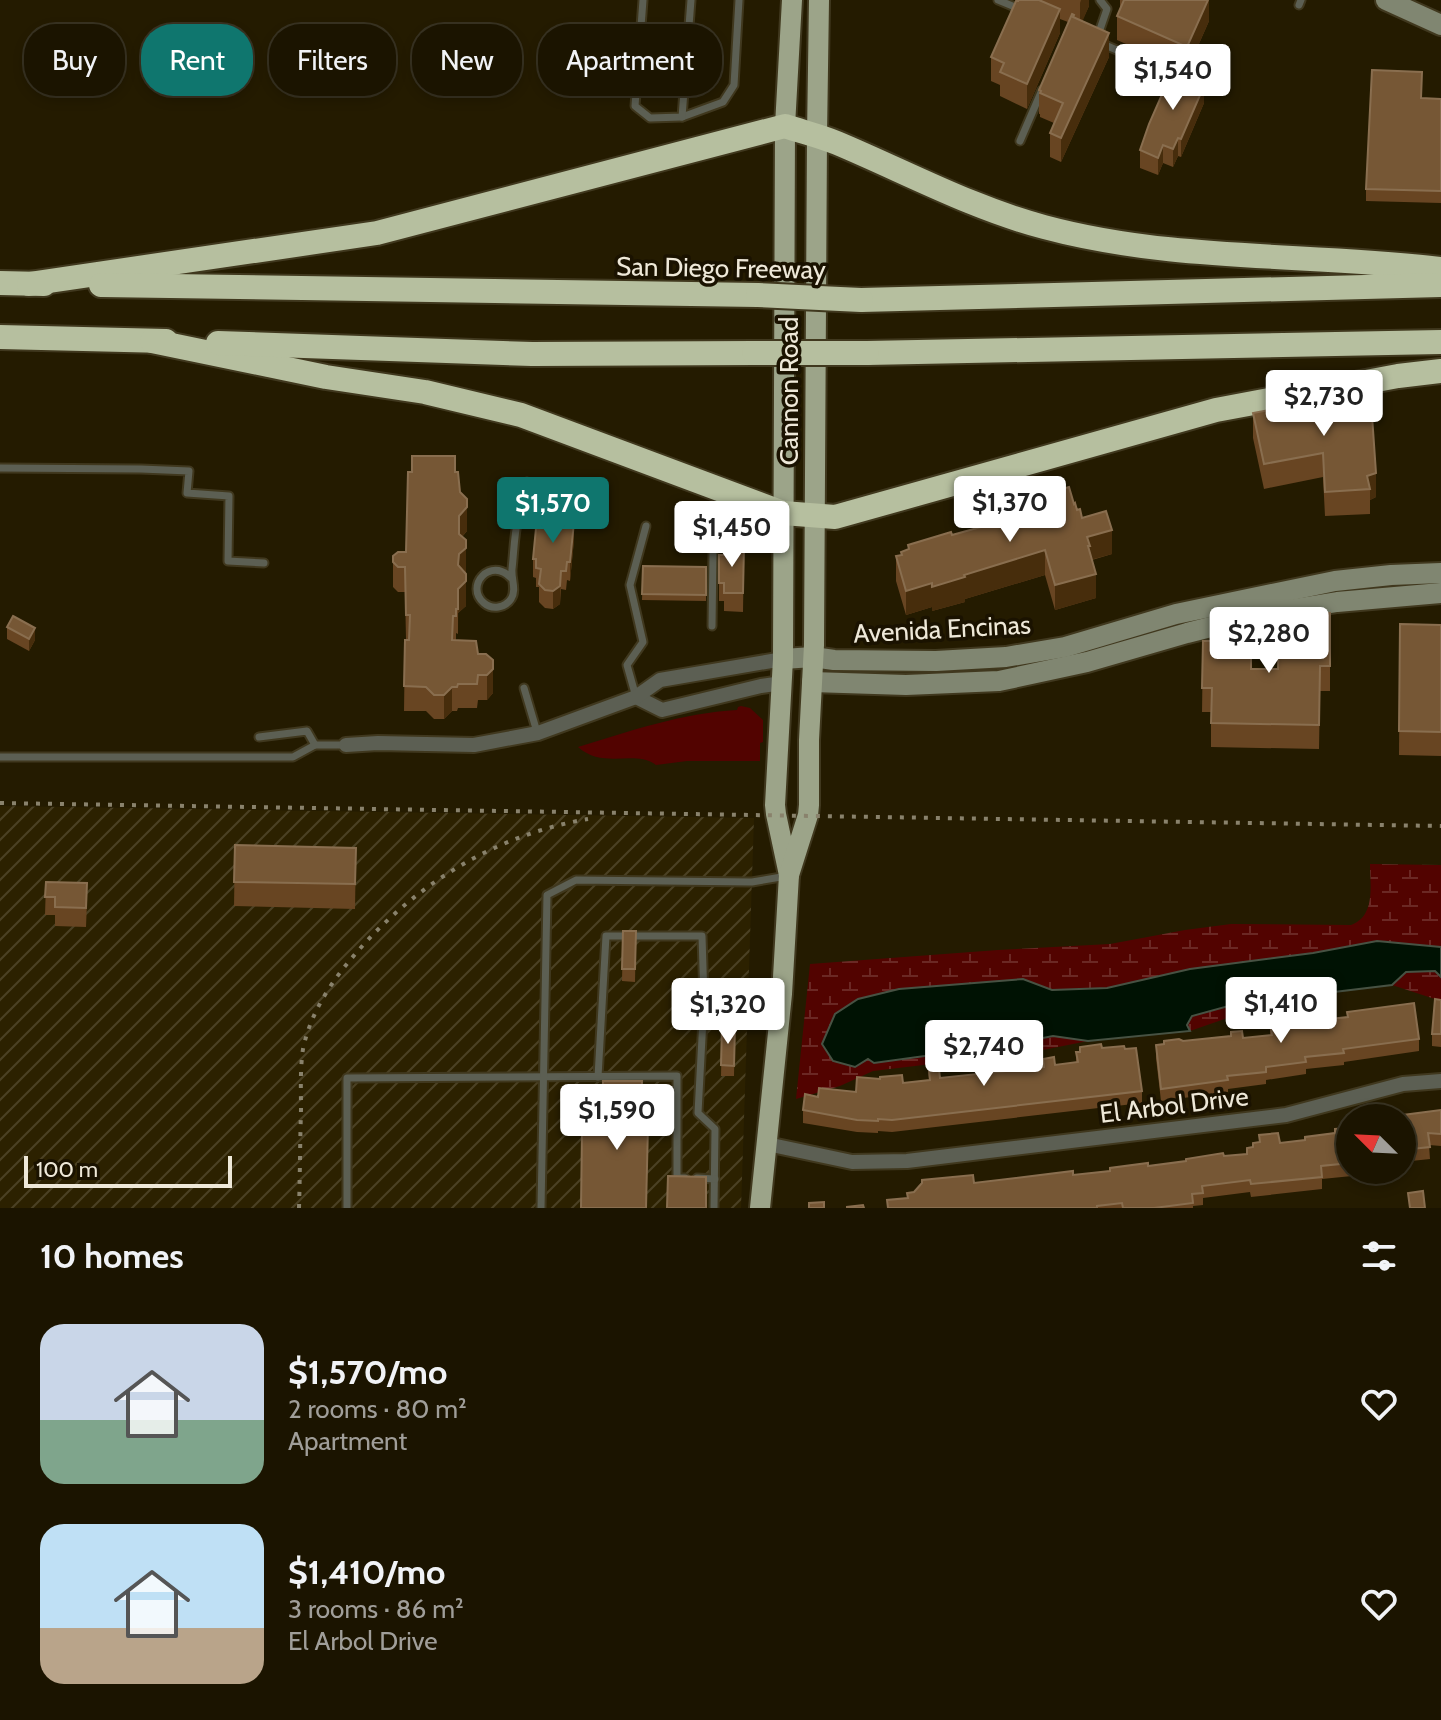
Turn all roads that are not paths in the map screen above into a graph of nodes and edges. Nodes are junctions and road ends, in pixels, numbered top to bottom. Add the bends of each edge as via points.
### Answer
1 (643, 0) edge
2 (691, 0) edge
3 (739, 0) edge
4 (792, 0) edge
5 (819, 0) edge
6 (998, 0) edge
7 (1100, 0) edge
8 (1386, 0) edge
9 (1027, 12) edge
10 (1441, 25) edge
11 (1083, 35) edge
12 (1096, 41) junction
13 (1144, 62) dead end
14 (1045, 85) edge
15 (682, 117) junction
16 (785, 126) junction
17 (817, 136) junction
18 (1020, 141) dead end
19 (1441, 269) edge
20 (0, 283) edge
21 (29, 284) junction
22 (1441, 285) edge
23 (0, 337) edge
24 (152, 341) junction
25 (1441, 342) edge
26 (1441, 371) edge
27 (0, 468) edge
28 (527, 482) dead end
29 (783, 513) junction
30 (815, 515) junction
31 (646, 526) dead end
32 (713, 552) dead end
33 (264, 563) dead end
34 (1441, 573) edge
35 (511, 578) junction
36 (1441, 593) edge
37 (1176, 614) junction
38 (712, 626) dead end
39 (1187, 633) junction
40 (813, 657) junction
41 (783, 659) junction
42 (812, 682) junction
43 (782, 683) junction
44 (524, 688) dead end
45 (636, 697) junction
46 (538, 733) junction
47 (259, 737) dead end
48 (315, 745) junction
49 (346, 745) joint
50 (0, 757) edge
51 (789, 875) junction
52 (542, 1077) junction
53 (598, 1077) junction
54 (1441, 1081) edge
55 (767, 1144) junction
56 (715, 1179) junction
57 (347, 1208) edge
58 (541, 1208) edge
59 (714, 1208) edge
60 (760, 1208) edge

1 - 15 lane via 635,106 650,118
2 - 15 lane
3 - 15 lane via 734,85 723,102
4 - 16 main road, Cannon Road
5 - 17 main road, Cannon Road
6 - 9 lane
7 - 12 lane via 1107,9
8 - 10 street
11 - 12 lane
12 - 13 lane
14 - 18 lane
16 - 17 highway
16 - 21 highway via 377,233
16 - 29 main road, Cannon Road
17 - 19 highway via 976,205 1043,227 1114,242 1225,255
17 - 30 main road, Cannon Road
20 - 21 highway, San Diego Freeway
21 - 22 highway, San Diego Freeway, bridge via 861,300
23 - 24 highway
24 - 25 highway, bridge via 532,354
24 - 29 highway via 521,415
26 - 30 highway via 1216,410 839,517
27 - 33 lane via 189,471 187,493 229,496 228,561
28 - 35 lane
29 - 30 highway
29 - 41 main road, Cannon Road
30 - 40 main road, Cannon Road
31 - 45 lane via 630,585 643,642 627,665
32 - 38 lane
34 - 37 street, Avenida Encinas via 1335,581
35 - 35 lane via 501,571 484,575 477,585 483,602 494,608 510,601
36 - 39 street, Avenida Encinas via 1337,602
37 - 39 lane
37 - 40 street, Avenida Encinas via 1065,647 1006,657
39 - 42 street, Avenida Encinas via 999,681
40 - 41 street, Avenida Encinas
40 - 42 main road, Cannon Road
41 - 43 main road, Cannon Road
41 - 45 street, Avenida Encinas via 660,680
42 - 51 main road, Cannon Road via 808,815
43 - 45 street via 662,710
43 - 51 main road, Cannon Road via 776,814
44 - 46 lane
45 - 46 street, Avenida Encinas
46 - 49 street, Avenida Encinas via 474,745
47 - 48 lane via 307,731
48 - 49 lane
48 - 50 lane via 293,757
51 - 52 lane via 752,882 576,880 547,895
51 - 55 main road, Cannon Road
52 - 53 lane
52 - 57 lane via 347,1078
52 - 58 lane
53 - 56 lane via 677,1076 677,1178
53 - 56 lane via 606,936 702,936 698,1113 715,1129
54 - 55 street, El Arbol Drive via 1403,1084 1286,1115 907,1161 852,1162
55 - 60 main road, Cannon Road
56 - 59 lane

